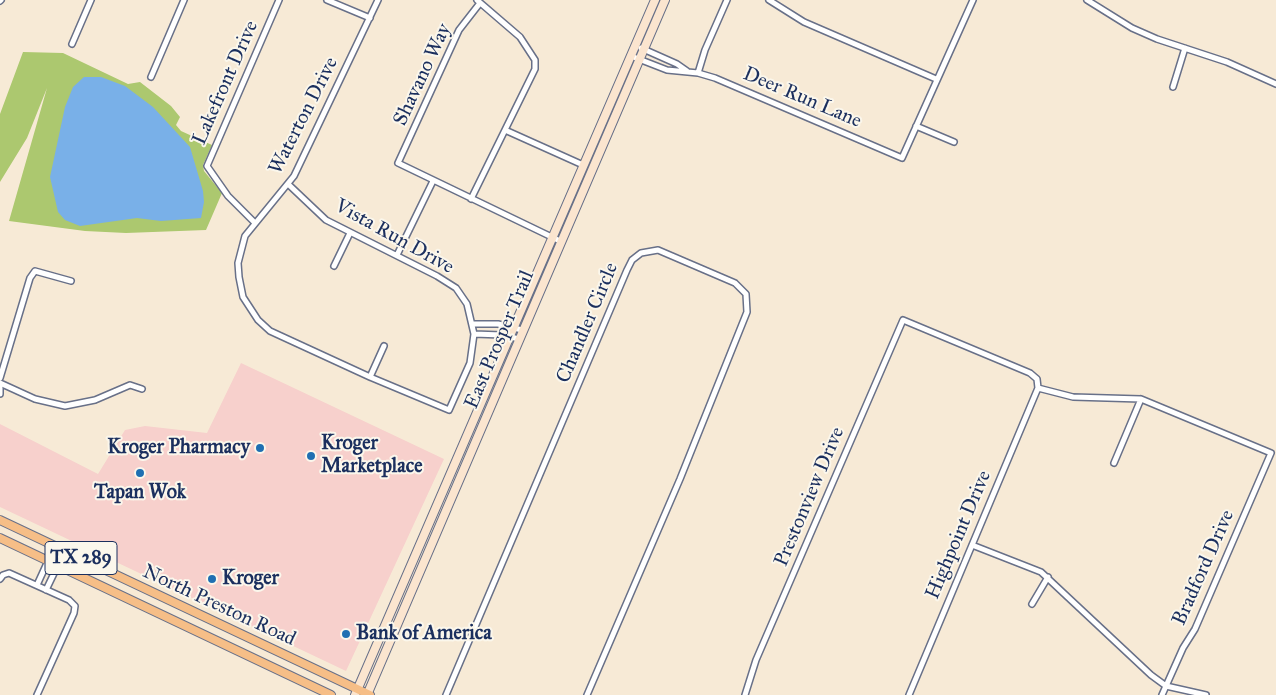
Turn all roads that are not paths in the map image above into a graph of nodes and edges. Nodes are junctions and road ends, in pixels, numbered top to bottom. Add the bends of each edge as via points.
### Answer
1 (91, 0) edge
2 (184, 0) edge
3 (279, 0) edge
4 (326, 0) edge
5 (378, 0) edge
6 (656, 0) edge
7 (666, 0) edge
8 (727, 0) edge
9 (770, 0) edge
10 (973, 0) edge
11 (1087, 0) edge
12 (478, 1) edge
13 (370, 18) junction
14 (72, 44) dead end
15 (635, 46) junction
16 (1185, 48) junction
17 (644, 50) junction
18 (631, 56) junction
19 (640, 60) junction
20 (688, 71) junction
21 (698, 73) junction
22 (151, 77) dead end
23 (936, 79) junction
24 (1276, 84) edge
25 (1173, 87) dead end
26 (916, 126) junction
27 (505, 130) junction
28 (954, 142) dead end
29 (583, 165) junction
30 (434, 181) junction
31 (288, 184) junction
32 (471, 199) junction
33 (254, 222) junction
34 (350, 233) junction
35 (552, 237) junction
36 (560, 241) junction
37 (397, 255) junction
38 (334, 266) dead end
39 (71, 281) dead end
40 (473, 324) junction
41 (513, 328) junction
42 (522, 330) junction
43 (474, 334) junction
44 (509, 337) junction
45 (518, 339) junction
46 (384, 346) dead end
47 (370, 377) junction
48 (0, 378) edge
49 (0, 382) edge
50 (0, 388) edge
51 (1038, 388) junction
52 (142, 389) dead end
53 (0, 394) edge
54 (1141, 400) junction
55 (449, 410) joint
56 (1114, 463) dead end
57 (0, 520) edge
58 (0, 538) edge
59 (972, 545) junction
60 (416, 554) junction
61 (425, 559) junction
62 (48, 561) junction
63 (58, 565) junction
64 (1048, 578) junction
65 (0, 579) edge
66 (36, 585) junction
67 (46, 590) junction
68 (159, 596) junction
69 (1032, 604) dead end
70 (152, 610) junction
71 (1166, 686) junction
72 (356, 692) edge
73 (37, 695) edge
74 (331, 695) edge
75 (368, 695) edge
76 (446, 695) edge
77 (587, 695) edge
78 (745, 695) edge
79 (909, 695) edge
80 (1162, 695) edge
81 (1206, 695) edge

1 - 14 street
2 - 22 street
3 - 33 street, Lakefront Drive via 207,166 228,196
4 - 13 street
5 - 13 street, Waterton Drive
6 - 15 main road, East Prosper Trail
7 - 17 main road, East Prosper Trail
8 - 21 street
9 - 23 street via 804,22
10 - 23 street
11 - 16 street via 1132,28
12 - 27 street via 520,37 535,60 535,69
12 - 30 street, Shavano Way via 459,30 398,163
13 - 31 street, Waterton Drive
15 - 17 street, Deer Run Lane
15 - 18 main road, East Prosper Trail
16 - 24 street via 1235,65
16 - 25 street
17 - 19 main road, East Prosper Trail
17 - 20 street, Deer Run Lane
18 - 19 street, Deer Run Lane
18 - 29 main road, East Prosper Trail
19 - 20 street, Deer Run Lane via 667,70
19 - 36 main road, East Prosper Trail
20 - 21 street, Deer Run Lane
21 - 26 street, Deer Run Lane via 735,85 902,158
23 - 26 street
26 - 28 street
27 - 29 street
27 - 32 street
29 - 35 main road, East Prosper Trail
30 - 32 street
30 - 37 street
31 - 33 street, Waterton Drive
31 - 34 street, Vista Run Drive via 326,220
32 - 35 street
33 - 47 street, Waterton Drive via 245,236 238,263 243,297 258,320 270,330
34 - 37 street, Vista Run Drive
34 - 38 street
35 - 36 street
35 - 41 main road, East Prosper Trail
36 - 42 main road, East Prosper Trail
37 - 40 street, Vista Run Drive via 456,288 467,304
39 - 48 street via 35,271 30,278
40 - 41 street
40 - 43 street, Vista Run Drive
41 - 42 street
41 - 44 main road, East Prosper Trail
42 - 45 main road, East Prosper Trail
43 - 44 street
43 - 55 street, Vista Run Drive via 470,363
44 - 45 street
44 - 60 main road, East Prosper Trail
45 - 61 main road, East Prosper Trail
46 - 47 street
47 - 55 street, Waterton Drive
49 - 52 street via 35,399 65,406 95,400 130,385
50 - 53 street
51 - 54 street via 1073,397
51 - 59 street, Highpoint Drive
51 - 78 street, Prestonview Drive via 1037,379 1030,373 903,320 756,660
54 - 56 street
54 - 71 street, Bradford Drive via 1271,452 1195,629
57 - 68 main road, North Preston Road / TX 289
58 - 62 main road, North Preston Road / TX 289
59 - 64 street via 1034,568
59 - 79 street, Highpoint Drive
60 - 61 main road
60 - 72 main road, East Prosper Trail
61 - 75 main road, East Prosper Trail
62 - 63 main road, North Preston Road / TX 289
62 - 66 street
63 - 67 street
63 - 70 main road, North Preston Road / TX 289
64 - 69 street
64 - 71 street
65 - 66 street via 6,574
66 - 67 street
67 - 73 street via 70,600 75,606
68 - 70 main road
68 - 72 main road, North Preston Road / TX 289
70 - 74 main road, North Preston Road / TX 289
71 - 80 street, Bradford Drive
71 - 81 street
72 - 75 main road, North Preston Road / TX 289
76 - 77 street, Chandler Circle via 627,270 641,252 658,250 735,283 746,294 747,312 680,479

